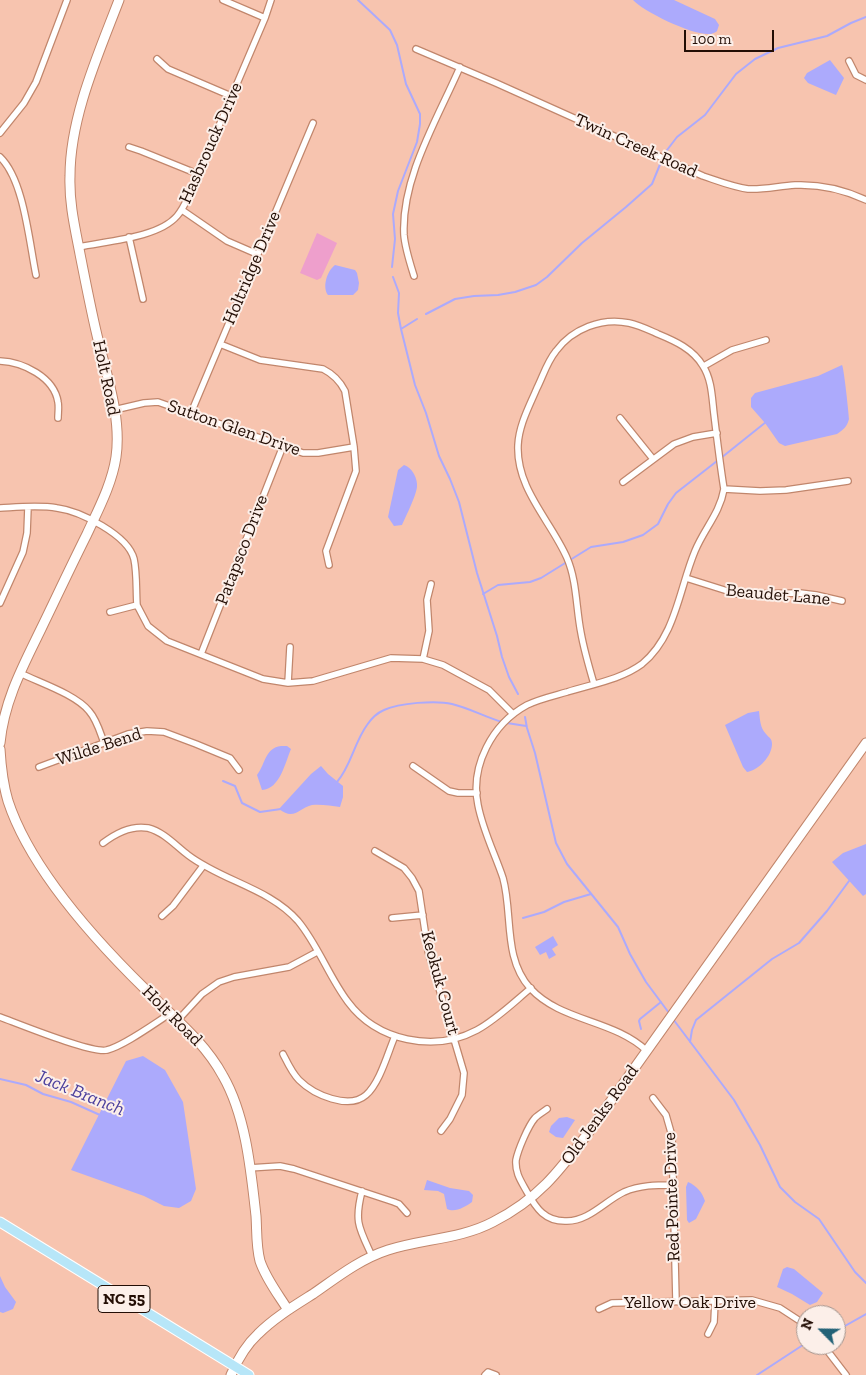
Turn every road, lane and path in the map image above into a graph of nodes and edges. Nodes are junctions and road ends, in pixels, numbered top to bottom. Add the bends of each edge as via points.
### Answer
1 (67, 0) edge
2 (119, 0) edge
3 (223, 0) edge
4 (271, 0) edge
5 (265, 18) junction
6 (416, 49) dead end
7 (157, 59) dead end
8 (848, 61) dead end
9 (460, 67) junction
10 (866, 80) edge
11 (231, 96) junction
12 (314, 123) dead end
13 (0, 133) edge
14 (128, 147) dead end
15 (0, 157) edge
16 (198, 174) junction
17 (866, 200) edge
18 (182, 210) junction
19 (129, 237) junction
20 (79, 247) junction
21 (258, 254) junction
22 (36, 275) dead end
23 (414, 276) dead end
24 (143, 299) dead end
25 (766, 340) dead end
26 (220, 344) junction
27 (0, 361) edge
28 (704, 366) junction
29 (114, 410) junction
30 (191, 412) junction
31 (58, 418) dead end
32 (620, 418) dead end
33 (716, 433) junction
34 (283, 446) junction
35 (354, 448) junction
36 (652, 459) junction
37 (848, 481) dead end
38 (623, 482) dead end
39 (724, 489) junction
40 (28, 507) junction
41 (0, 508) edge
42 (92, 522) junction
43 (329, 565) dead end
44 (686, 578) junction
45 (431, 584) dead end
46 (842, 601) dead end
47 (0, 603) edge
48 (137, 605) junction
49 (110, 612) dead end
50 (290, 647) dead end
51 (202, 654) junction
52 (424, 659) junction
53 (20, 673) junction
54 (288, 683) junction
55 (594, 684) junction
56 (513, 714) junction
57 (0, 743) edge
58 (104, 743) junction
59 (866, 743) edge
60 (0, 749) edge
61 (413, 766) dead end
62 (39, 767) dead end
63 (240, 770) dead end
64 (477, 793) junction
65 (103, 843) dead end
66 (374, 851) dead end
67 (204, 866) junction
68 (423, 915) junction
69 (162, 916) dead end
70 (392, 918) dead end
71 (318, 952) junction
72 (530, 988) junction
73 (171, 1013) junction
74 (0, 1017) edge
75 (178, 1020) junction
76 (395, 1036) junction
77 (454, 1039) junction
78 (647, 1051) junction
79 (283, 1054) dead end
80 (653, 1098) dead end
81 (547, 1109) dead end
82 (441, 1131) dead end
83 (249, 1168) junction
84 (673, 1185) junction
85 (362, 1191) junction
86 (530, 1199) junction
87 (407, 1213) dead end
88 (0, 1222) edge
89 (372, 1256) junction
90 (715, 1300) junction
91 (676, 1301) junction
92 (288, 1310) junction
93 (599, 1310) dead end
94 (796, 1318) edge
95 (708, 1334) dead end
96 (831, 1355) edge
97 (233, 1371) edge
98 (249, 1375) edge
99 (485, 1375) edge
100 (496, 1375) edge
101 (846, 1375) edge

1 - 13 street via 36,82
2 - 20 street, Holt Road via 80,109 72,148 70,188
3 - 5 street
4 - 5 street, Hasbrouck Drive
5 - 11 street, Hasbrouck Drive
6 - 9 street, Twin Creek Road
7 - 11 street via 168,69
8 - 10 street via 856,75
9 - 17 street, Twin Creek Road via 733,186 751,189 794,185 837,188
9 - 23 street via 415,167 408,193 404,236
11 - 16 street, Hasbrouck Drive
12 - 21 street, Holtridge Drive
14 - 16 street
15 - 22 street via 11,170 19,189
16 - 18 street, Hasbrouck Drive
18 - 19 street, Hasbrouck Drive via 163,228
18 - 21 street via 227,241
19 - 20 street, Hasbrouck Drive
19 - 24 street
20 - 29 street, Holt Road
21 - 26 street, Holtridge Drive
25 - 28 street via 732,350
26 - 30 street, Holtridge Drive
26 - 35 street via 260,360 317,368 332,374 344,391
27 - 31 street via 28,368 46,382 58,400
28 - 33 street via 711,388
28 - 55 street via 679,343 637,325 613,322 584,328 554,353 522,423 518,455 523,479 570,566 581,633
29 - 30 street, Sutton Glen Drive via 152,402
29 - 42 street, Holt Road via 118,432 115,463
30 - 34 street, Sutton Glen Drive
32 - 36 street
33 - 36 street via 674,444
33 - 39 street
34 - 35 street, Sutton Glen Drive via 310,454
34 - 51 street, Patapsco Drive
35 - 43 street via 356,471 326,551
36 - 38 street
37 - 39 street via 786,490
39 - 44 street via 718,510 698,544
40 - 41 street
40 - 42 street via 68,510
40 - 47 street via 23,552
42 - 48 street via 115,534 129,548 134,559
42 - 53 street, Holt Road
44 - 46 street, Beaudet Lane via 737,594 800,593
44 - 55 street via 670,626 659,646 628,673
45 - 52 street
48 - 49 street
48 - 51 street via 153,631 167,641
50 - 54 street
51 - 54 street via 263,678
52 - 54 street via 392,658 313,681
52 - 56 street via 443,665 489,690
53 - 57 street, Holt Road via 8,700
53 - 58 street via 83,705 93,716
55 - 56 street via 528,704
56 - 64 street via 494,734 484,751 478,770
58 - 62 street, Wilde Bend
58 - 63 street, Wilde Bend via 138,732 164,732 230,758
59 - 78 street, Old Jenks Road
60 - 73 street, Holt Road via 2,777 9,802 43,869 122,967
61 - 64 street via 449,792
64 - 72 street via 478,807 504,885 513,955
65 - 67 street via 124,830 146,828 163,835
66 - 68 street, Keokuk Court via 399,864 408,873 419,891
67 - 69 street
67 - 71 street via 284,908 299,923
68 - 70 street
68 - 77 street, Keokuk Court via 428,951
71 - 75 street via 289,967 219,982 202,994
71 - 76 street via 356,1011 376,1028
72 - 77 street via 490,1022
72 - 78 street via 552,1005 617,1030
73 - 74 street via 106,1051 89,1049
73 - 75 street, Holt Road
75 - 83 street, Holt Road via 211,1058 231,1092 239,1113
76 - 77 street via 427,1042
76 - 79 street via 374,1084 365,1096 354,1101 336,1099 307,1087 295,1076
77 - 82 street, Keokuk Court via 464,1073 464,1088 454,1113
78 - 86 street, Old Jenks Road via 559,1172
80 - 84 street, Red Pointe Drive via 664,1110 671,1128
81 - 86 street via 532,1123 517,1159 517,1172
83 - 85 street via 283,1166
83 - 92 street, Holt Road via 259,1256
84 - 86 street via 635,1189 580,1219 567,1221 543,1214
84 - 91 street, Red Pointe Drive
85 - 87 street via 399,1204
85 - 89 street via 358,1219
86 - 89 street, Old Jenks Road via 481,1228
88 - 97 main road, NC 55
89 - 92 street, Old Jenks Road
90 - 91 street, Yellow Oak Drive
90 - 94 street, Yellow Oak Drive via 752,1300 787,1311
90 - 95 street via 714,1322
91 - 93 street, Yellow Oak Drive via 612,1303
92 - 97 street, Old Jenks Road via 258,1334
96 - 101 street
97 - 98 main road, NC 55
99 - 100 street via 488,1372

